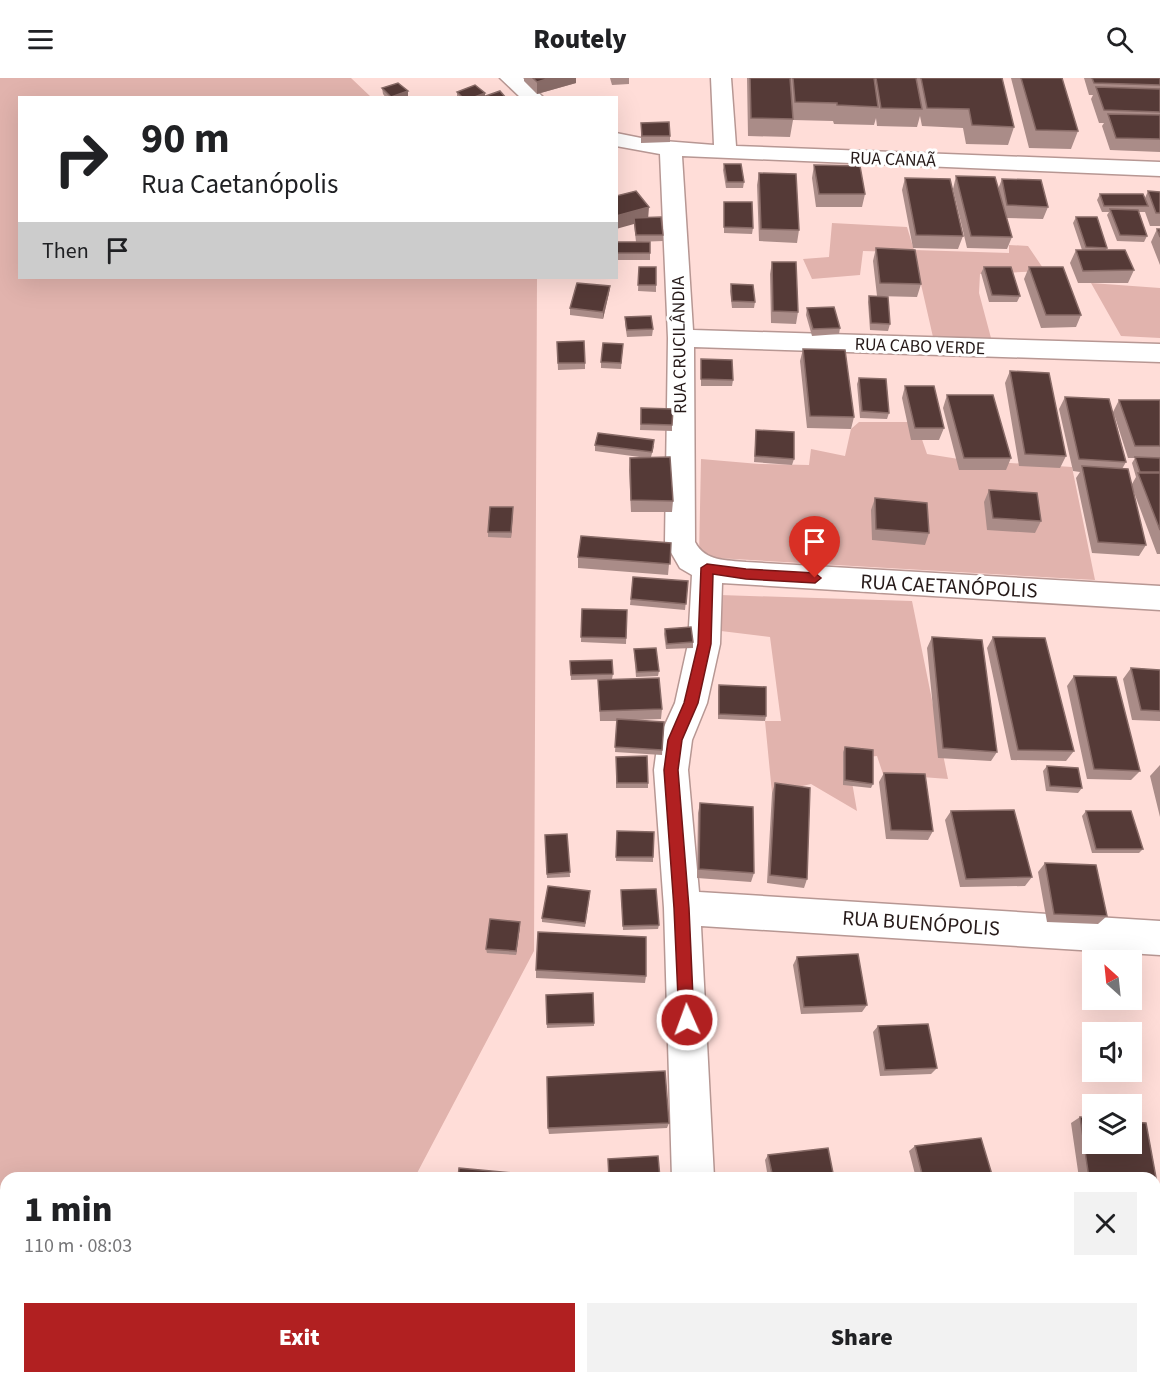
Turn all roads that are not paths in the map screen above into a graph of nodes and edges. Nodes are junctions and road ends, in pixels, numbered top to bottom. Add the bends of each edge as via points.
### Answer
1 (510, 78) edge
2 (720, 78) edge
3 (532, 96) edge
4 (621, 140) edge
5 (671, 149) junction
6 (725, 152) junction
7 (1160, 169) edge
8 (681, 339) junction
9 (1160, 353) edge
10 (680, 542) joint
11 (707, 568) junction
12 (1160, 598) edge
13 (682, 908) junction
14 (1160, 938) edge
15 (693, 1172) edge

1 - 3 street
2 - 6 street
4 - 5 street, RUA CANAÃ
5 - 6 street, RUA CANAÃ
5 - 8 street, RUA CRUCILÂNDIA
6 - 7 street, RUA CANAÃ
8 - 9 street, RUA CABO VERDE
8 - 10 street, RUA CRUCILÂNDIA
10 - 11 street, RUA CAETANÓPOLIS via 692,563
11 - 12 street, RUA CAETANÓPOLIS via 746,574
11 - 13 street via 704,644 691,703 675,740 671,770
13 - 14 street, RUA BUENÓPOLIS
13 - 15 street

